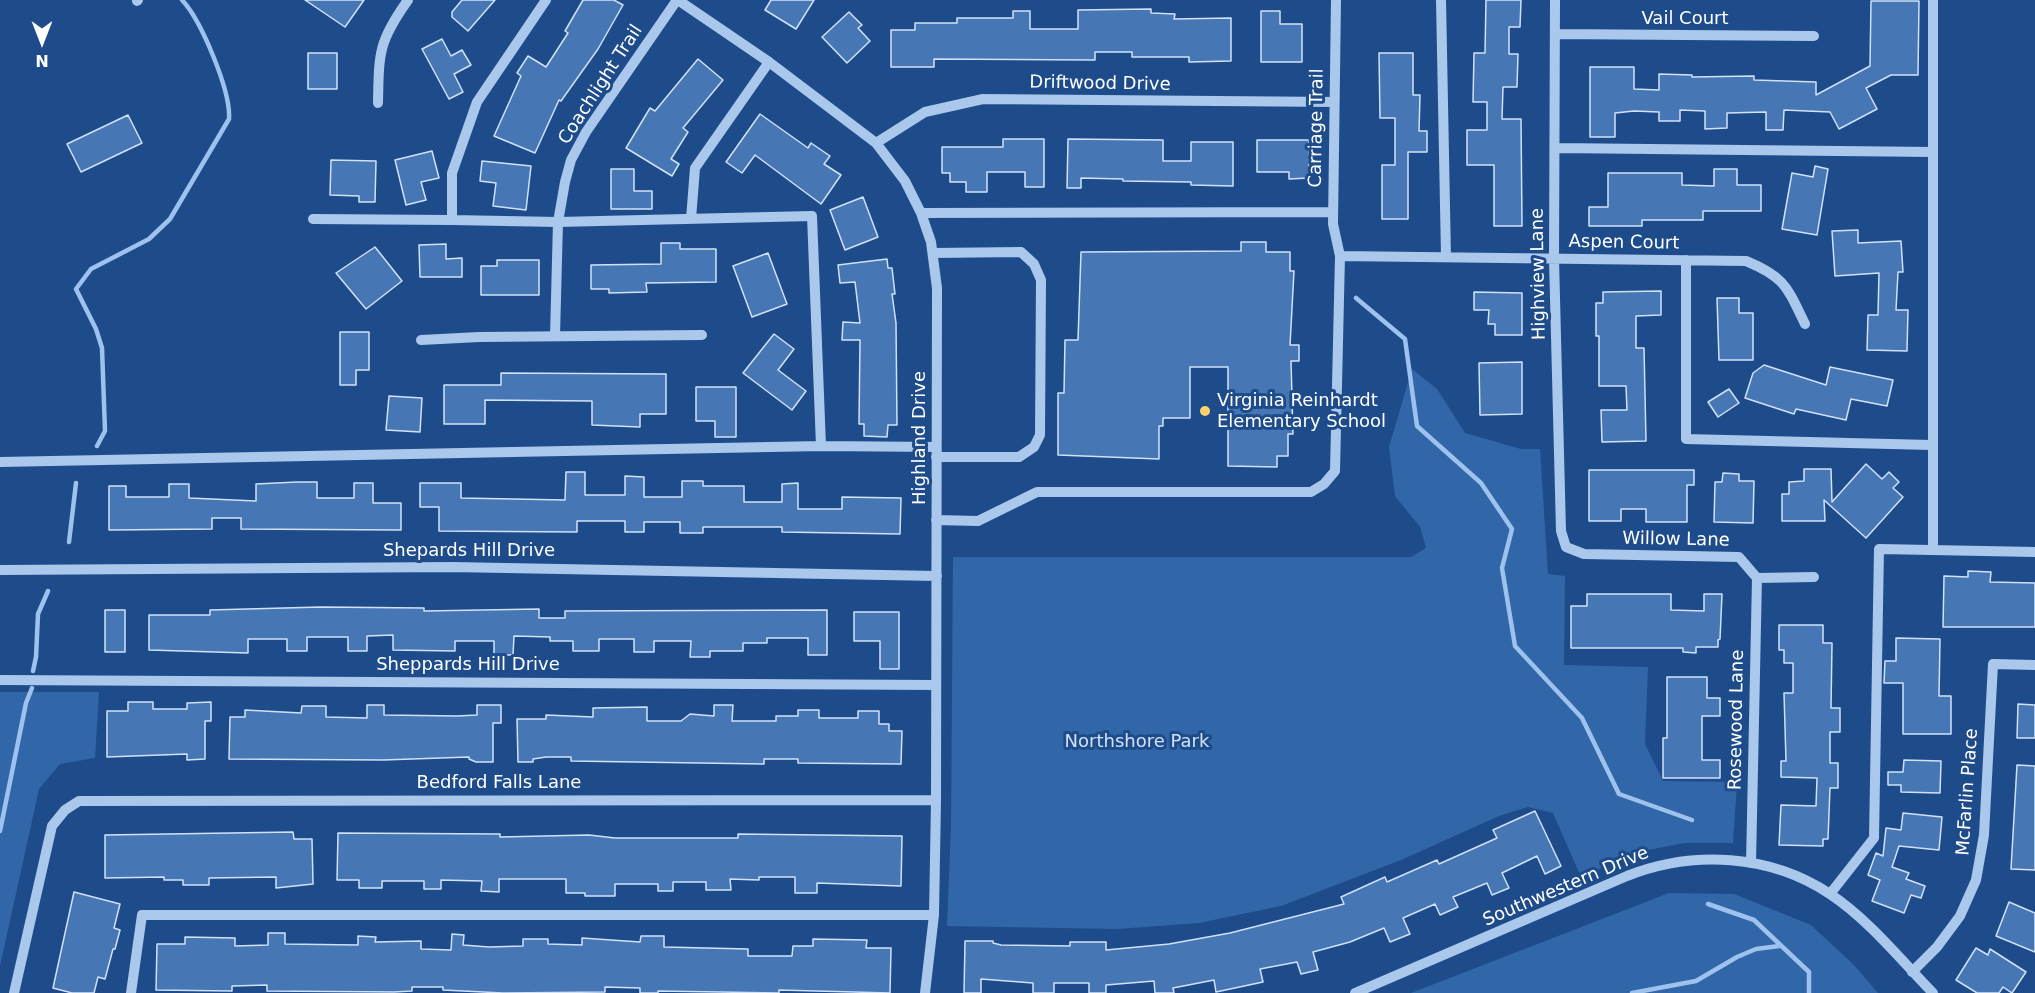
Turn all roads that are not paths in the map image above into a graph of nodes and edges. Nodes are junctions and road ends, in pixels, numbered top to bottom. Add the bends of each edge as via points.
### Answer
1 (408, 0) edge
2 (546, 0) edge
3 (1336, 0) edge
4 (1441, 0) edge
5 (1555, 0) edge
6 (1933, 0) edge
7 (681, 1) edge
8 (1555, 34) junction
9 (1814, 36) dead end
10 (769, 62) junction
11 (1334, 102) junction
12 (378, 103) dead end
13 (876, 143) junction
14 (1555, 148) junction
15 (1933, 152) junction
16 (1333, 212) junction
17 (921, 213) junction
18 (313, 219) dead end
19 (691, 219) junction
20 (452, 220) junction
21 (558, 222) junction
22 (933, 253) junction
23 (1340, 256) junction
24 (1446, 257) junction
25 (1554, 259) junction
26 (1686, 260) junction
27 (1805, 324) dead end
28 (702, 335) dead end
29 (555, 336) junction
30 (421, 340) dead end
31 (1931, 445) junction
32 (821, 446) junction
33 (936, 452) junction
34 (0, 462) edge
35 (936, 520) junction
36 (1566, 547) joint
37 (1933, 550) junction
38 (2035, 552) edge
39 (0, 570) edge
40 (937, 576) junction
41 (1814, 577) dead end
42 (1756, 578) junction
43 (2035, 665) edge
44 (0, 680) edge
45 (936, 685) junction
46 (936, 800) junction
47 (1751, 863) junction
48 (1830, 894) junction
49 (934, 915) junction
50 (1912, 972) junction
51 (14, 993) edge
52 (131, 993) edge
53 (925, 993) edge
54 (1355, 993) edge
55 (1933, 993) edge

1 - 12 street via 379,53
2 - 20 street via 477,102 452,173
3 - 11 street, Carriage Trail
4 - 24 street
5 - 8 street, Highview Lane
6 - 15 street
7 - 10 street, Highland Drive
7 - 21 street, Coachlight Trail via 586,132 565,182
8 - 9 street, Vail Court
8 - 14 street, Highview Lane
10 - 13 street, Highland Drive
10 - 19 street via 695,168
11 - 13 street, Driftwood Drive via 983,99 925,112
11 - 16 street, Carriage Trail
13 - 17 street, Highland Drive via 905,181
14 - 15 street
14 - 25 street, Highview Lane
15 - 31 street
16 - 17 street
16 - 23 street, Carriage Trail
17 - 22 street, Highland Drive
18 - 20 street
19 - 21 street
19 - 32 street via 812,216
20 - 21 street
21 - 29 street, Coachlight Trail
22 - 33 street, Highland Drive via 937,288
22 - 33 street via 1021,252 1034,264 1041,280 1040,435 1034,447 1019,457
23 - 24 street, Aspen Court
23 - 35 street, Carriage Trail via 1335,471 1324,484 1311,492 1037,492 978,521
24 - 25 street, Aspen Court
25 - 26 street, Aspen Court
25 - 36 street, Highview Lane via 1561,531
26 - 27 street, Aspen Court via 1746,261 1770,271 1786,286
26 - 31 street via 1686,438
28 - 29 street
29 - 30 street
31 - 37 street
32 - 33 street
32 - 34 street
33 - 35 street, Highland Drive
35 - 40 street, Highland Drive
36 - 42 street, Willow Lane via 1584,554 1739,557
37 - 38 street
37 - 48 street via 1879,549 1874,838
39 - 40 street, Shepards Hill Drive via 452,567
40 - 45 street, Highland Drive
41 - 42 street
42 - 47 street, Rosewood Lane
43 - 50 street, McFarlin Place via 1993,664 1982,859 1960,916
44 - 45 street, Sheppards Hill Drive
45 - 46 street, Highland Drive
46 - 49 street, Highland Drive
46 - 51 street, Bedford Falls Lane via 79,801 52,826
47 - 48 street, Southwestern Drive via 1792,875
47 - 54 street, Southwestern Drive via 1697,859 1642,870
48 - 50 street, Southwestern Drive
49 - 52 street via 142,915
49 - 53 street, Highland Drive
50 - 55 street, Southwestern Drive

